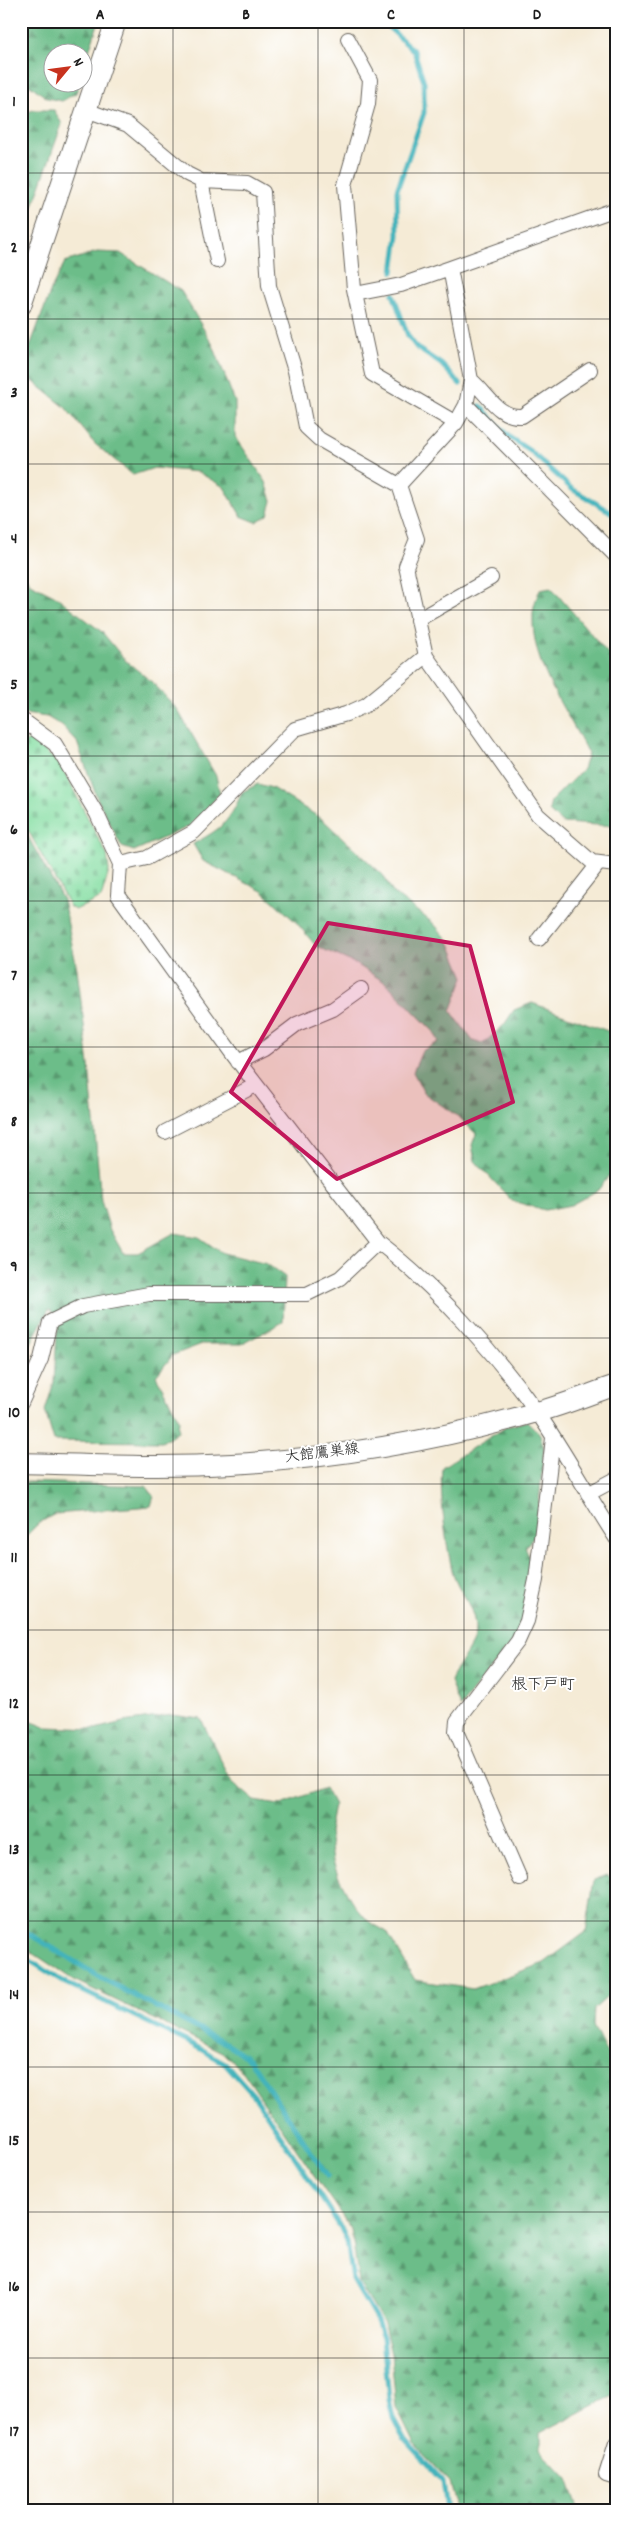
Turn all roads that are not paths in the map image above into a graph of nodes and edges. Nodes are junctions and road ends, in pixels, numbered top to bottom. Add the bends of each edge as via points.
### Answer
1 (116, 21) edge
2 (348, 39) dead end
3 (86, 110) junction
4 (201, 181) junction
5 (616, 209) edge
6 (217, 261) dead end
7 (450, 268) junction
8 (355, 294) junction
9 (21, 305) edge
10 (590, 370) dead end
11 (471, 380) junction
12 (466, 405) junction
13 (456, 423) junction
14 (399, 485) junction
15 (616, 556) edge
16 (491, 578) dead end
17 (417, 620) junction
18 (426, 656) junction
19 (21, 719) edge
20 (599, 863) junction
21 (120, 864) junction
22 (616, 864) edge
23 (538, 939) dead end
24 (361, 989) dead end
25 (238, 1062) junction
26 (256, 1085) junction
27 (164, 1132) dead end
28 (378, 1242) junction
29 (616, 1385) edge
30 (21, 1403) edge
31 (537, 1412) junction
32 (552, 1438) junction
33 (21, 1463) edge
34 (616, 1479) edge
35 (588, 1494) junction
36 (616, 1538) edge
37 (520, 1879) dead end
38 (616, 2443) edge
39 (616, 2478) edge

1 - 3 main road
2 - 8 street via 370,80 368,104 345,186
3 - 4 street via 128,125 187,174
3 - 9 main road
4 - 6 street
4 - 14 street via 247,184 263,192 269,286 295,371 306,427 319,439
5 - 7 street
7 - 8 street via 401,285
7 - 11 street
8 - 13 street via 372,374
10 - 11 street via 522,416 511,417 504,414
11 - 12 street
12 - 13 street
12 - 15 street
13 - 14 street
14 - 17 street via 417,539 406,566
16 - 17 street
17 - 18 street
18 - 20 street via 538,815 592,862
18 - 21 street via 366,705 295,729 194,832 147,858
19 - 21 street via 55,744 97,814
20 - 22 street
20 - 23 street
21 - 25 street via 118,895
24 - 25 street via 333,1009 297,1024 264,1049
25 - 26 street
26 - 27 street
26 - 28 street
28 - 30 street via 340,1278 307,1294 149,1294 83,1306 50,1322 41,1359
28 - 31 street via 405,1263 484,1345
29 - 31 main road, 大館鷹巣線
31 - 32 street
31 - 33 main road, 大館鷹巣線 via 435,1437 325,1455 233,1464 138,1467
32 - 35 street
32 - 37 street via 536,1580 527,1620 518,1641 457,1721 456,1731
34 - 35 street
35 - 36 street
38 - 39 street via 606,2475

